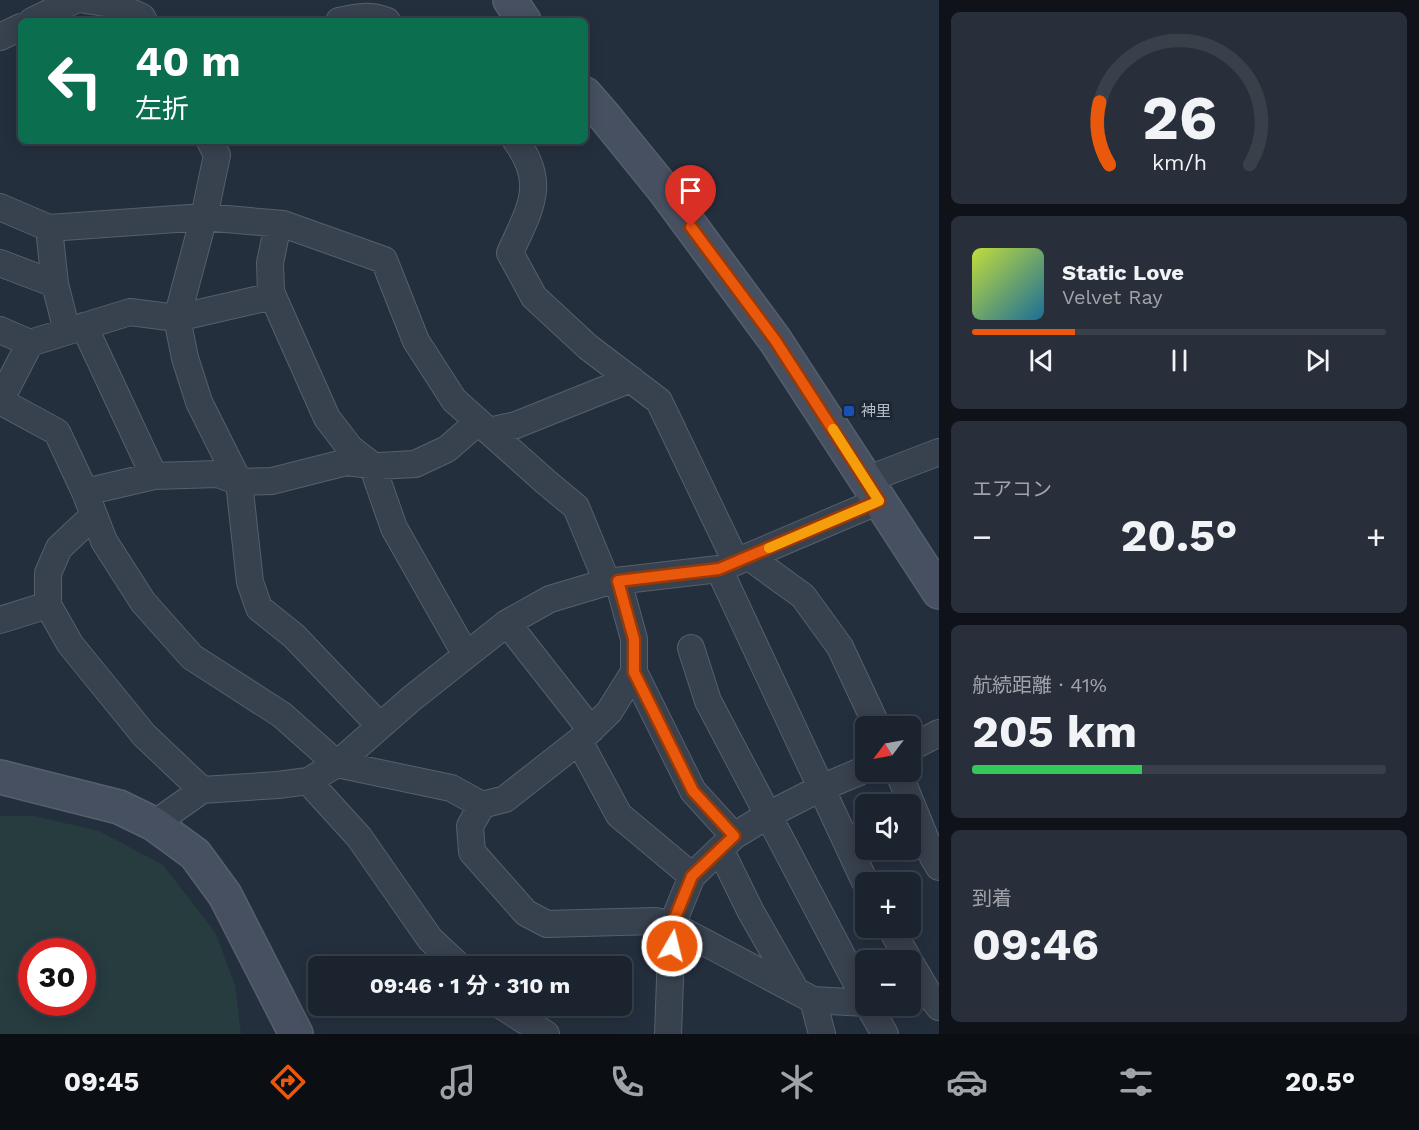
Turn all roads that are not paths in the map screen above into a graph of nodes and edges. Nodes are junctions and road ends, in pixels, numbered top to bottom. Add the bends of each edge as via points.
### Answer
1 (75, 0) edge
2 (85, 0) edge
3 (510, 0) edge
4 (38, 18) edge
5 (142, 18) edge
6 (354, 18) edge
7 (380, 18) edge
8 (522, 18) edge
9 (18, 28) edge
10 (0, 37) edge
11 (588, 97) edge
12 (518, 144) edge
13 (218, 146) edge
14 (0, 207) edge
15 (204, 217) junction
16 (278, 224) junction
17 (49, 228) junction
18 (0, 262) edge
19 (55, 284) junction
20 (273, 296) junction
21 (177, 318) junction
22 (76, 329) junction
23 (0, 330) edge
24 (30, 343) junction
25 (631, 380) junction
26 (0, 402) edge
27 (484, 426) junction
28 (939, 452) edge
29 (372, 465) junction
30 (154, 476) junction
31 (238, 482) junction
32 (872, 491) junction
33 (89, 503) junction
34 (734, 563) junction
35 (613, 581) junction
36 (939, 592) edge
37 (48, 605) junction
38 (0, 620) edge
39 (507, 623) junction
40 (691, 648) dead end
41 (466, 655) junction
42 (634, 672) junction
43 (872, 716) edge
44 (380, 726) junction
45 (939, 733) edge
46 (585, 736) junction
47 (921, 742) edge
48 (337, 764) junction
49 (855, 774) edge
50 (0, 777) edge
51 (308, 781) junction
52 (902, 782) edge
53 (821, 788) junction
54 (202, 790) junction
55 (482, 805) junction
56 (768, 814) junction
57 (154, 824) junction
58 (727, 842) junction
59 (939, 867) edge
60 (860, 872) edge
61 (692, 876) junction
62 (672, 925) junction
63 (448, 956) edge
64 (855, 982) edge
65 (921, 982) edge
66 (805, 996) junction
67 (930, 999) edge
68 (855, 1002) edge
69 (517, 1016) edge
70 (874, 1016) edge
71 (296, 1034) edge
72 (546, 1034) edge
73 (668, 1034) edge
74 (822, 1034) edge
75 (885, 1034) edge

1 - 4 street
2 - 5 street via 112,4
3 - 8 main road
6 - 7 street
9 - 10 street
11 - 32 main road via 665,191 775,340
12 - 25 street via 526,154 534,181 531,207 510,253 534,297
13 - 15 street
14 - 17 street
15 - 16 street
15 - 17 street
15 - 21 street
16 - 20 street via 270,263
16 - 27 street via 384,260 416,341 454,400
17 - 19 street
18 - 19 street
19 - 22 street
20 - 21 street
20 - 29 street via 327,418 350,448
21 - 22 street via 130,312
21 - 31 street via 199,402
22 - 24 street
22 - 30 street
23 - 24 street
24 - 26 street
25 - 27 street via 516,425
25 - 34 street via 659,401
26 - 33 street via 57,432
27 - 29 street via 415,464
27 - 35 street via 576,507
28 - 32 street
29 - 31 street via 347,462 272,481
29 - 41 street via 394,528
30 - 31 street via 218,474
30 - 33 street
31 - 44 street via 250,582 259,608 294,636
32 - 34 street
32 - 36 main road
33 - 37 street via 59,548 48,573
33 - 48 street via 104,541 143,602 192,657 282,715
34 - 35 street
34 - 43 street via 803,596 840,647
34 - 53 street
35 - 39 street via 550,599
35 - 42 street via 634,639
37 - 38 street
37 - 54 street via 70,644 144,735
39 - 41 street
39 - 46 street
40 - 56 street via 708,701
41 - 44 street
42 - 46 street via 609,712
42 - 58 street via 693,791
44 - 48 street
45 - 47 street
46 - 55 street via 505,799
46 - 61 street via 619,815
48 - 51 street
48 - 55 street via 451,788
49 - 53 street
50 - 57 main road via 119,807
51 - 54 street
51 - 63 street via 359,837 430,939
52 - 59 street
53 - 56 street
53 - 60 street
54 - 57 street
55 - 62 street via 470,826 472,852 526,913 547,924 656,921
56 - 58 street
56 - 64 street
57 - 71 main road via 195,854 225,895
58 - 61 street
58 - 66 street via 751,912
61 - 62 street
62 - 66 street
62 - 73 street
65 - 67 street
66 - 68 street
66 - 74 street
69 - 72 street
70 - 75 street

